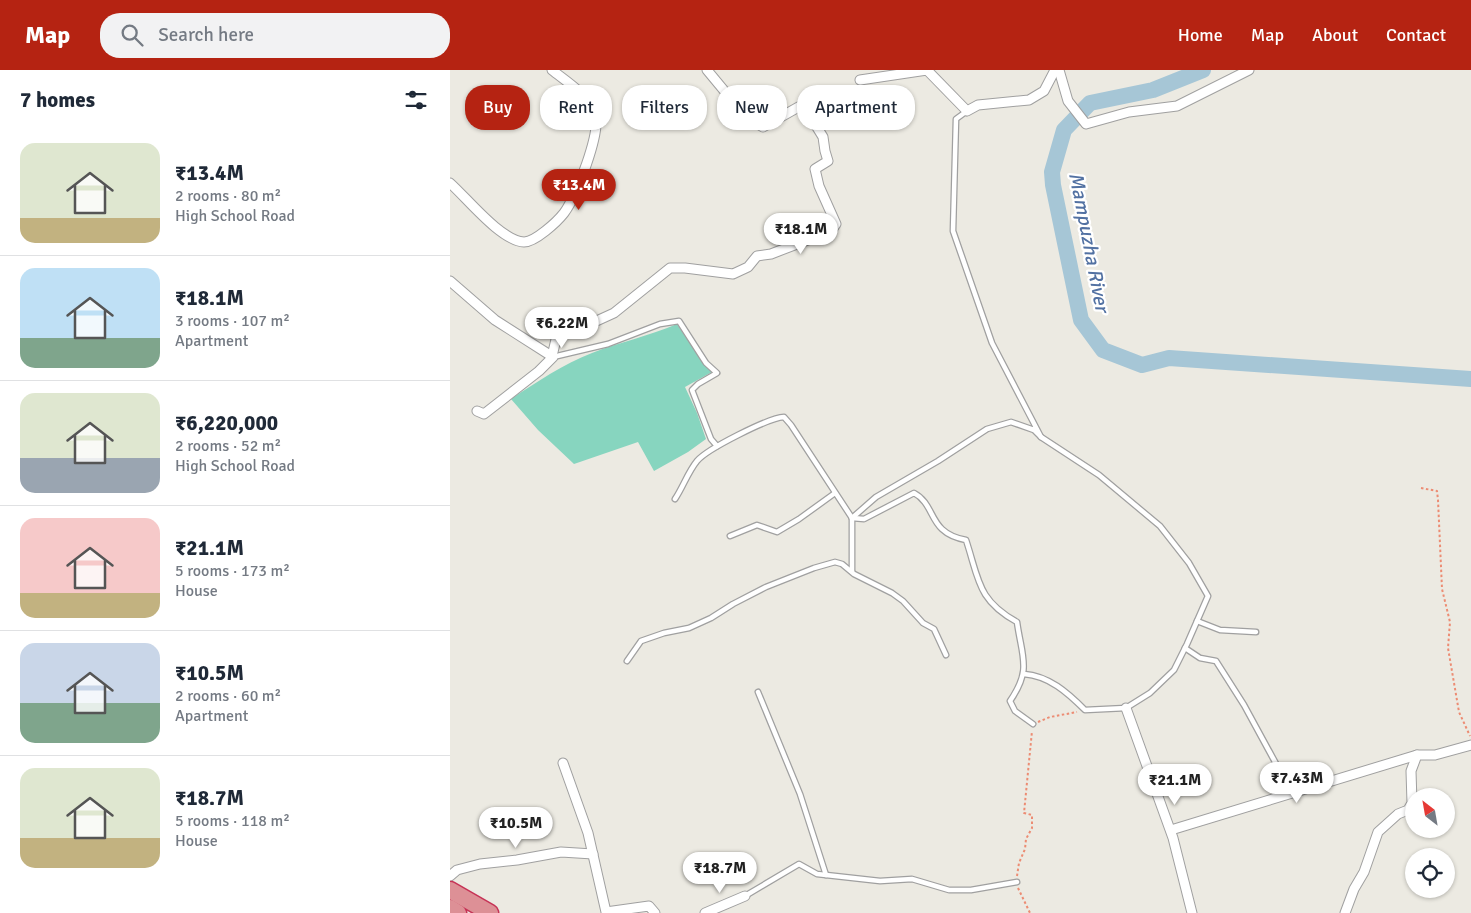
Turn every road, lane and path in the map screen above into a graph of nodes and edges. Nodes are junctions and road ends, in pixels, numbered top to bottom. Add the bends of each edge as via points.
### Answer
1 (552, 70) edge
2 (707, 70) edge
3 (1055, 70) edge
4 (1059, 70) edge
5 (1249, 70) edge
6 (860, 80) dead end
7 (968, 111) junction
8 (450, 183) edge
9 (450, 281) edge
10 (553, 355) junction
11 (477, 411) dead end
12 (1042, 437) junction
13 (718, 446) junction
14 (1421, 488) dead end
15 (836, 493) junction
16 (675, 499) dead end
17 (852, 518) junction
18 (730, 536) dead end
19 (852, 572) junction
20 (1197, 621) junction
21 (1256, 632) dead end
22 (1185, 648) junction
23 (946, 655) dead end
24 (626, 661) dead end
25 (1024, 674) junction
26 (758, 692) dead end
27 (1126, 708) junction
28 (1085, 710) junction
29 (1033, 724) junction
30 (1471, 738) edge
31 (1471, 745) edge
32 (1417, 755) junction
33 (563, 763) dead end
34 (1292, 793) junction
35 (1171, 830) junction
36 (593, 854) junction
37 (826, 875) junction
38 (450, 876) edge
39 (1017, 882) junction
40 (450, 890) edge
41 (745, 896) joint
42 (450, 908) edge
43 (458, 913) edge
44 (490, 913) edge
45 (655, 913) edge
46 (705, 913) edge
47 (1030, 913) edge
48 (1192, 913) edge
49 (1345, 913) edge

1 - 8 street via 590,103 597,128 573,198 564,213 538,236 526,242 515,240 484,217
2 - 10 street via 746,117 763,127 802,105 811,109 814,124 823,136 828,161 815,168 836,224 831,231 771,254 757,256 748,267 733,274 670,268 614,313 579,329 558,331
3 - 7 street via 1044,91 1029,100 978,105
4 - 5 street via 1068,101 1086,124 1129,112 1177,106
6 - 7 street via 927,70
7 - 12 lane via 956,119 953,231 992,343
9 - 10 street via 495,320
10 - 11 street via 539,372 484,414
10 - 13 lane via 608,344 660,324 679,321 706,363 717,373 692,390 711,439
12 - 17 lane via 1034,430 1010,422 987,429 876,497
12 - 20 lane via 1099,475 1160,526 1189,562 1208,596
13 - 15 lane via 784,417
13 - 16 lane via 697,461
14 - 30 path via 1437,491 1442,588 1450,622 1448,648 1459,712
15 - 17 lane
15 - 18 lane via 778,532 757,525
17 - 19 lane
17 - 25 lane via 864,519 914,493 920,496 943,531 953,538 966,540 981,591 1002,614 1017,622
19 - 23 lane via 903,601 922,623 934,629
19 - 24 lane via 834,562 814,568 766,587 689,628 641,641
20 - 21 lane via 1220,630
20 - 22 lane
22 - 27 lane via 1174,670 1150,693
22 - 34 lane via 1200,658 1216,661
25 - 28 lane via 1037,675 1064,690
25 - 29 lane via 1010,701 1015,711
26 - 37 lane via 800,794
27 - 28 lane
27 - 35 street
28 - 29 path
29 - 39 path via 1024,813 1032,815 1032,828 1019,863
31 - 32 street via 1435,755
32 - 34 street
32 - 49 street via 1411,771 1412,803 1408,810 1398,814 1378,832
33 - 36 street
34 - 35 street
35 - 48 street
36 - 38 street via 561,852 480,864 457,870
36 - 45 street via 606,912 649,906
37 - 39 lane via 880,881 912,879 949,890 971,890
37 - 41 lane via 817,874 800,864
39 - 47 path
40 - 44 highway
41 - 46 street
42 - 43 highway

